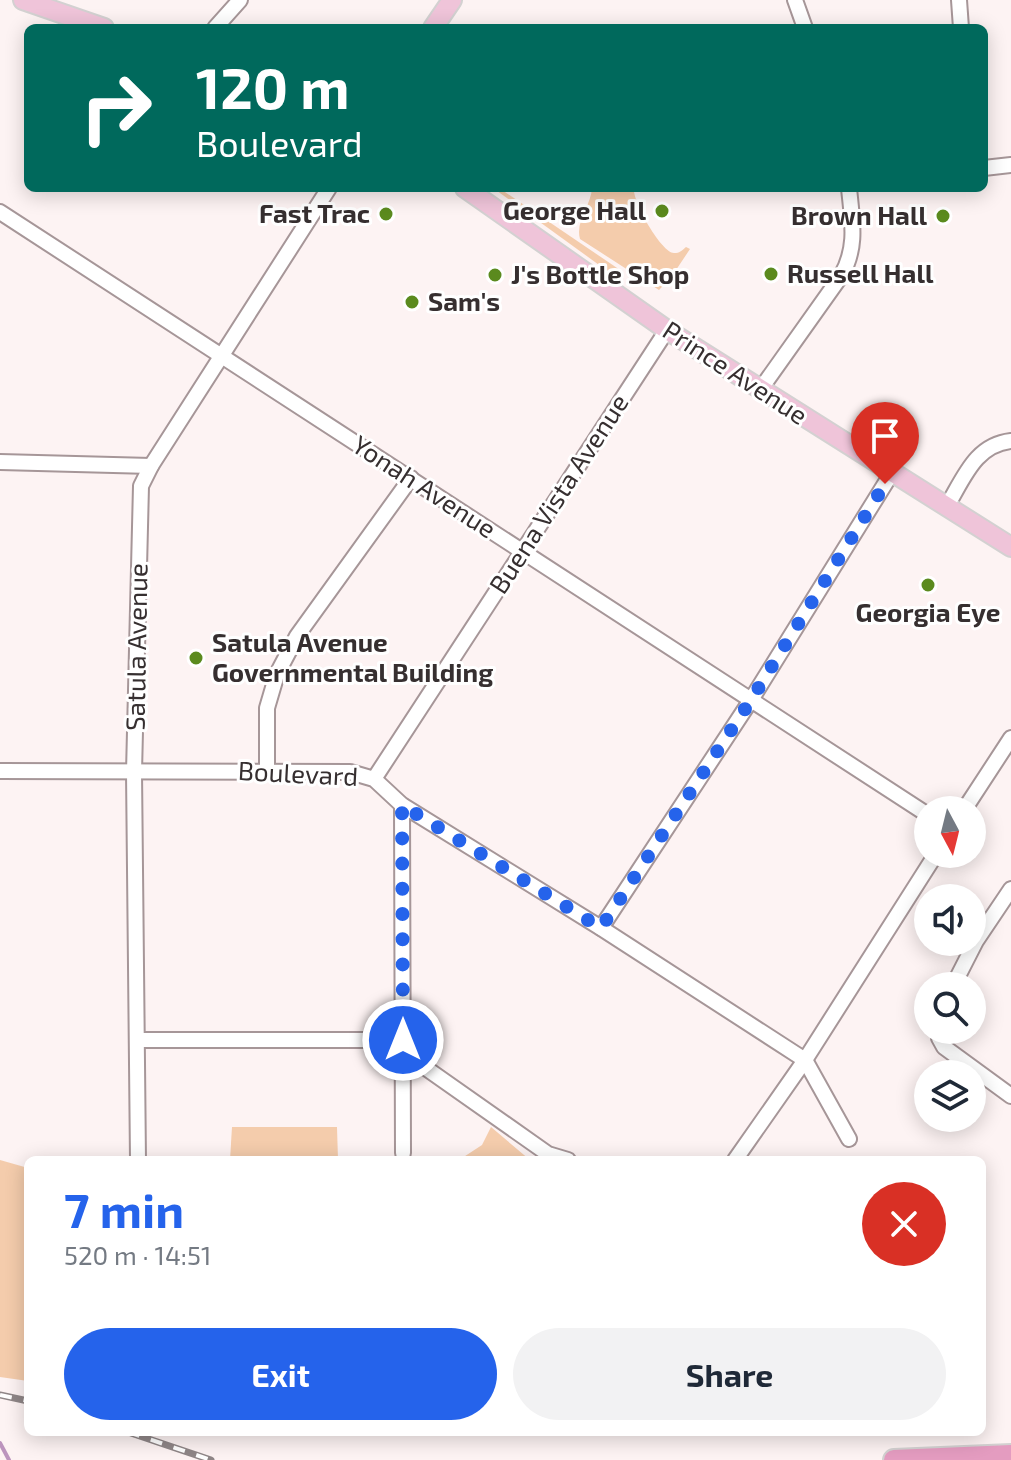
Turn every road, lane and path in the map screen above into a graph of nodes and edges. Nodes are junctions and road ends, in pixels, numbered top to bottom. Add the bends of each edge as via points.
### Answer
1 (23, 0) edge
2 (240, 0) edge
3 (452, 0) edge
4 (795, 0) edge
5 (959, 0) edge
6 (92, 24) edge
7 (219, 24) edge
8 (436, 24) edge
9 (804, 24) edge
10 (961, 24) edge
11 (1011, 165) edge
12 (988, 168) edge
13 (326, 192) edge
14 (471, 192) edge
15 (849, 192) edge
16 (0, 212) edge
17 (667, 330) junction
18 (223, 357) junction
19 (760, 390) junction
20 (1011, 441) edge
21 (0, 462) edge
22 (151, 466) junction
23 (893, 471) junction
24 (411, 478) junction
25 (947, 506) junction
26 (1011, 547) edge
27 (522, 551) junction
28 (751, 700) junction
29 (1011, 738) edge
30 (267, 770) junction
31 (0, 771) edge
32 (134, 772) junction
33 (374, 779) junction
34 (973, 796) edge
35 (402, 805) junction
36 (914, 806) edge
37 (927, 868) edge
38 (1011, 889) edge
39 (601, 928) junction
40 (960, 972) edge
41 (137, 1040) junction
42 (942, 1044) edge
43 (403, 1046) junction
44 (805, 1060) junction
45 (1011, 1096) edge
46 (849, 1139) dead end
47 (403, 1153) dead end
48 (138, 1156) edge
49 (555, 1156) edge
50 (738, 1156) edge
51 (1011, 1455) edge
52 (894, 1460) edge

1 - 6 main road
2 - 7 street
3 - 8 main road
4 - 9 street
5 - 10 street
11 - 12 street
13 - 18 street, Satula Avenue
14 - 17 main road, Prince Avenue
15 - 19 street via 852,256
16 - 18 street, Yonah Avenue
17 - 19 main road, Prince Avenue
17 - 27 street, Buena Vista Avenue
18 - 22 street, Satula Avenue
18 - 24 street, Yonah Avenue
19 - 23 main road, Prince Avenue
20 - 25 street via 977,456
21 - 22 street
22 - 32 street, Satula Avenue via 139,504
23 - 25 main road, Prince Avenue
23 - 28 street
24 - 27 street, Yonah Avenue
24 - 30 street via 297,636 277,674 267,708
25 - 26 main road, Prince Avenue
27 - 28 street, Yonah Avenue
27 - 33 street, Buena Vista Avenue
28 - 36 street, Yonah Avenue
28 - 39 street
29 - 34 street
30 - 32 street, Boulevard
30 - 33 street, Boulevard via 350,772
31 - 32 street, Boulevard
32 - 41 street, Satula Avenue
33 - 35 street, Boulevard
35 - 39 street, Boulevard
35 - 43 street
37 - 44 street
38 - 40 street
39 - 44 street, Boulevard
41 - 43 street
41 - 48 street, Satula Avenue
42 - 45 street
43 - 47 street
43 - 49 street
44 - 46 street, Boulevard
44 - 50 street
51 - 52 highway

